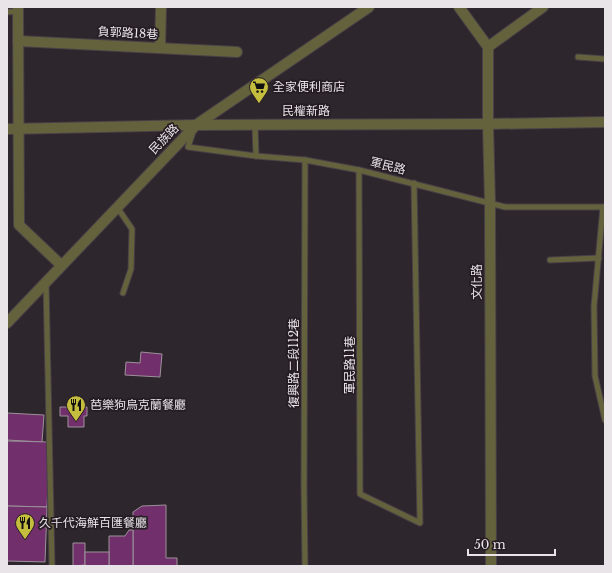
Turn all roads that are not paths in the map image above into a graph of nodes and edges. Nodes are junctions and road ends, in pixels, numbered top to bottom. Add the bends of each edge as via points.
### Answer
1 (162, 7) edge
2 (369, 7) edge
3 (460, 7) edge
4 (542, 7) edge
5 (19, 9) edge
6 (7, 12) edge
7 (18, 40) junction
8 (488, 47) junction
9 (160, 48) junction
10 (237, 52) dead end
11 (578, 57) dead end
12 (605, 59) edge
13 (605, 122) edge
14 (196, 124) junction
15 (255, 124) junction
16 (488, 124) junction
17 (18, 128) junction
18 (7, 129) edge
19 (256, 156) junction
20 (305, 160) junction
21 (359, 170) junction
22 (414, 183) junction
23 (490, 203) junction
24 (117, 207) junction
25 (604, 207) edge
26 (599, 258) junction
27 (550, 260) dead end
28 (61, 265) junction
29 (46, 282) junction
30 (124, 293) dead end
31 (7, 323) edge
32 (605, 420) edge
33 (52, 566) edge
34 (305, 566) edge
35 (491, 566) edge

1 - 9 street
2 - 14 street, 民族路
3 - 8 street
4 - 8 street
5 - 6 lane
5 - 7 street
7 - 9 street, 負郭路18巷
7 - 17 street
8 - 16 street, 文化路
9 - 10 street, 負郭路18巷
11 - 12 lane
13 - 16 street, 民權新路
14 - 15 street, 民權新路
14 - 17 street, 民權新路
14 - 19 lane, 軍民路 via 188,147
14 - 24 street, 民族路
15 - 16 street, 民權新路
15 - 19 lane
16 - 23 street, 文化路
17 - 18 street, 民權新路
17 - 28 street via 19,225
19 - 20 lane, 軍民路
20 - 21 lane, 軍民路
20 - 34 lane, 復興路二段112巷
21 - 22 lane, 軍民路
21 - 22 lane, 軍民路11巷 via 360,494 420,523
22 - 23 lane, 軍民路
23 - 25 lane, 軍民路 via 505,207
23 - 35 street, 文化路
24 - 28 street, 民族路
24 - 30 lane via 132,229 131,269
25 - 26 lane
26 - 27 lane
26 - 32 lane via 594,306 595,376
28 - 29 street, 民族路
29 - 31 street, 民族路
29 - 33 lane

